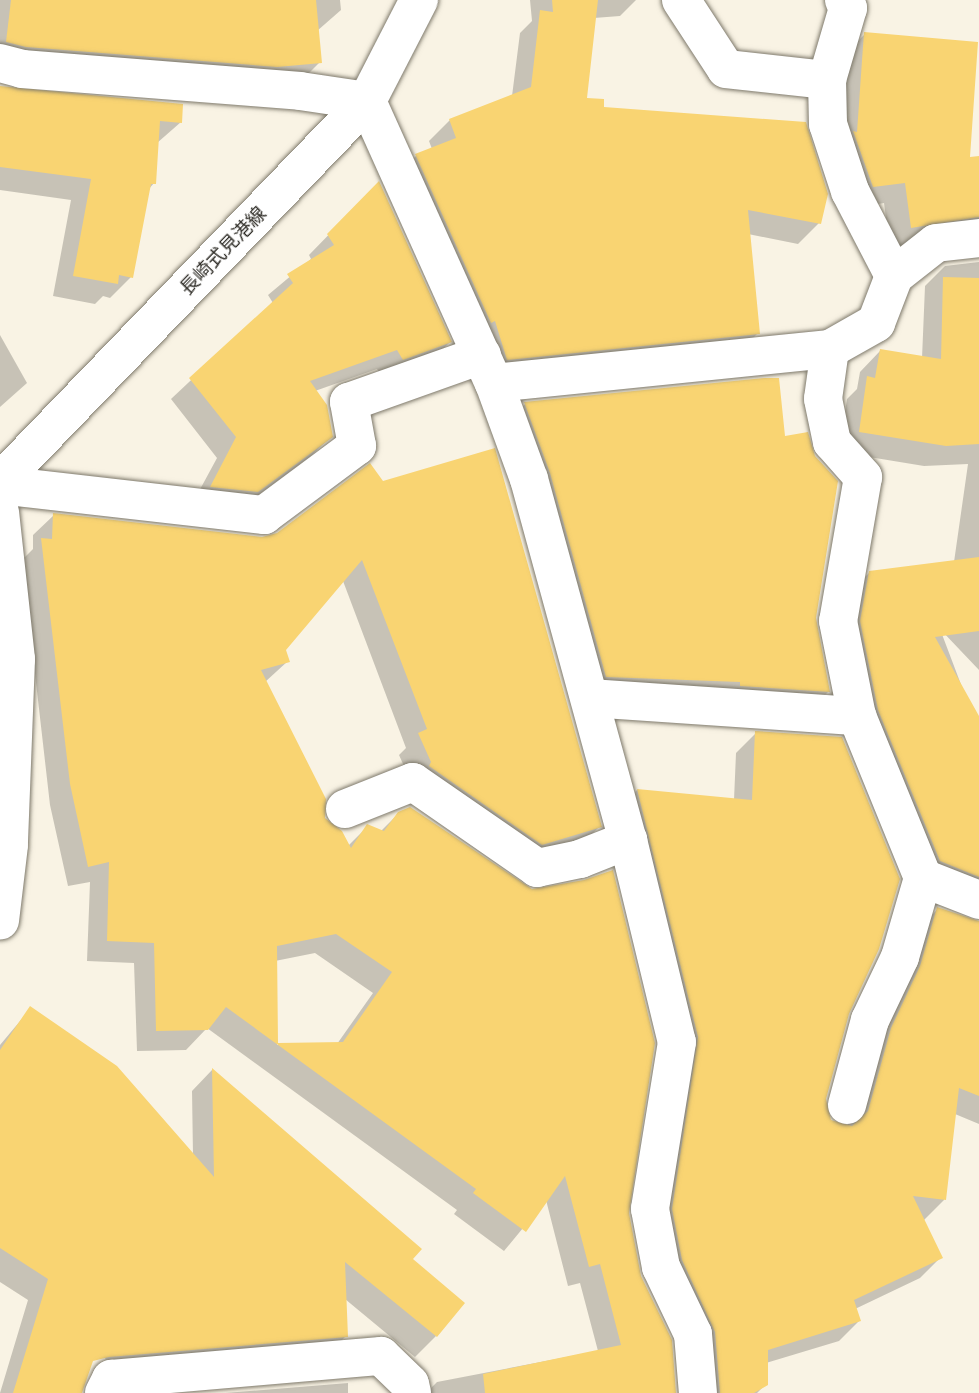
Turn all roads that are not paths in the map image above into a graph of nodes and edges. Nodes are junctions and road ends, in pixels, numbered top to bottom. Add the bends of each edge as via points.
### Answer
1 (419, 0) edge
2 (681, 0) edge
3 (844, 0) edge
4 (0, 63) edge
5 (827, 80) junction
6 (367, 101) junction
7 (979, 238) edge
8 (894, 276) junction
9 (830, 349) junction
10 (488, 369) junction
11 (0, 484) edge
12 (0, 512) edge
13 (590, 698) junction
14 (857, 716) junction
15 (345, 809) dead end
16 (628, 840) junction
17 (923, 878) junction
18 (979, 900) edge
19 (0, 920) edge
20 (847, 1105) dead end
21 (104, 1393) edge
22 (412, 1393) edge
23 (698, 1393) edge

1 - 6 street, 長崎式見港線
2 - 5 street via 726,69
3 - 5 street via 848,8
4 - 6 street via 22,69 300,91
5 - 8 street via 828,124 850,191
6 - 10 street
6 - 11 street, 長崎式見港線
7 - 8 street via 936,243
8 - 9 street via 876,323
9 - 10 street
9 - 14 street via 823,399 832,442 863,477 838,621
10 - 11 street via 349,402 357,446 264,515
10 - 13 street via 529,479
12 - 19 street via 16,659 9,845
13 - 14 street
13 - 16 street
14 - 17 street
15 - 16 street via 413,782 537,868 580,859
16 - 23 street via 677,1042 650,1209 661,1267 693,1334
17 - 18 street
17 - 20 street via 900,957 870,1020
21 - 22 street via 111,1379 381,1356 410,1384

